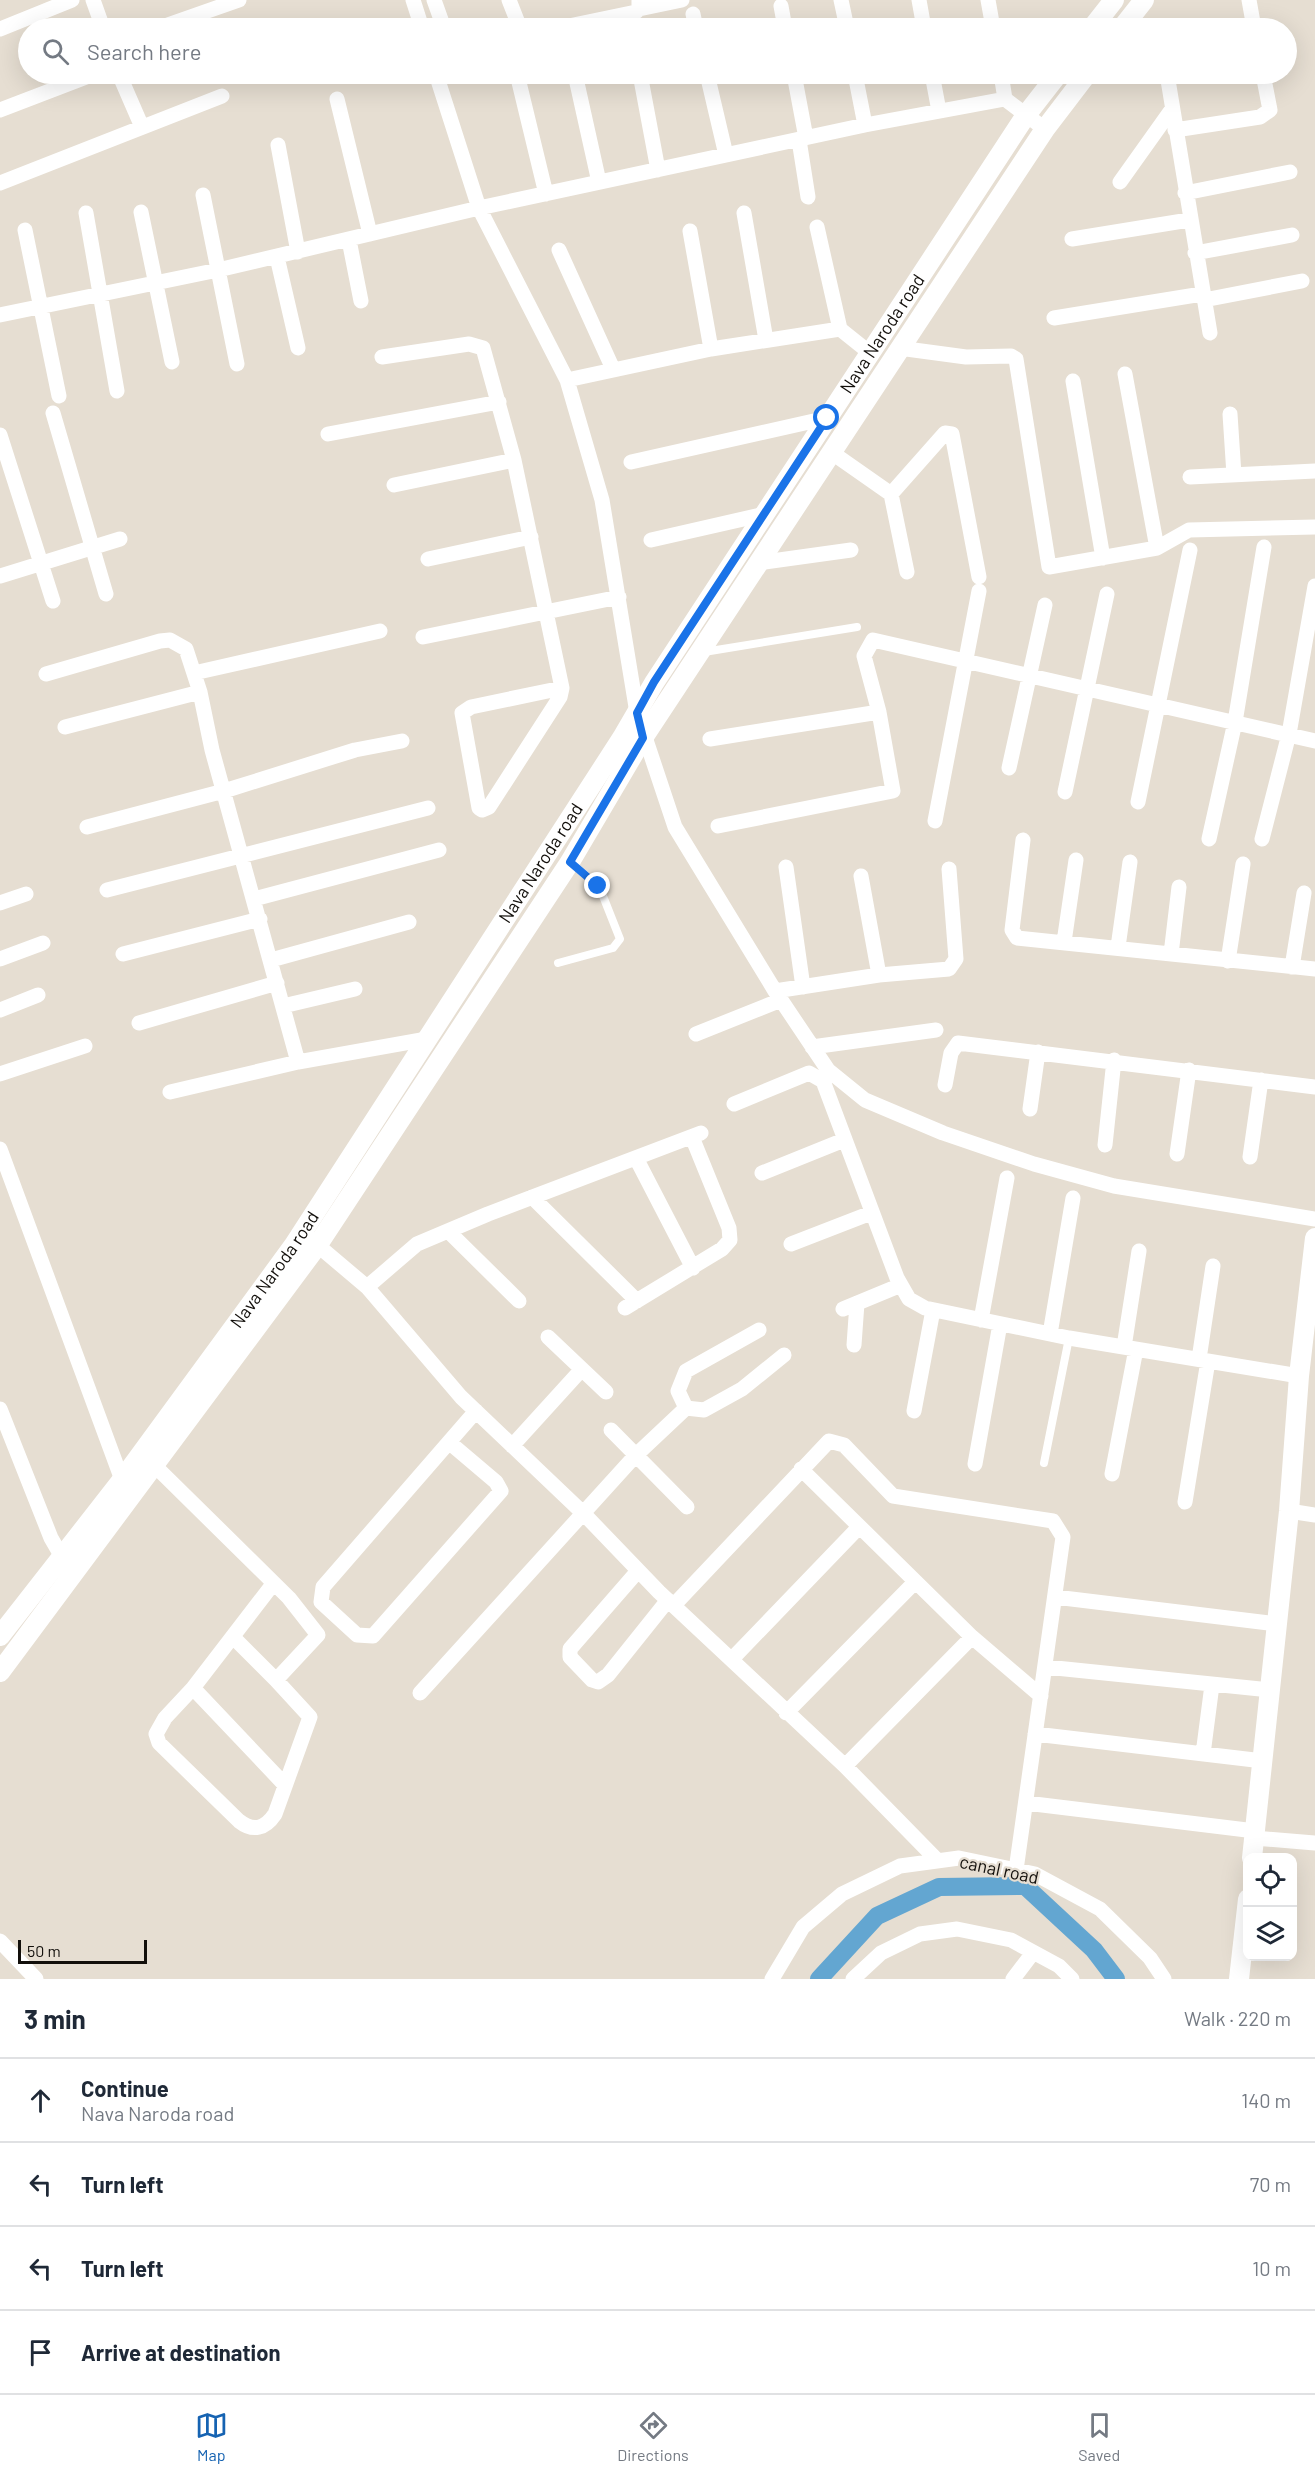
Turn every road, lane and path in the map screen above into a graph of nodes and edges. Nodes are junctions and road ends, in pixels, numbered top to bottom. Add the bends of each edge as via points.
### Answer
1 (72, 0) edge
2 (93, 0) edge
3 (239, 0) edge
4 (413, 0) edge
5 (435, 0) edge
6 (509, 0) edge
7 (682, 0) edge
8 (841, 0) edge
9 (919, 0) edge
10 (988, 0) edge
11 (1114, 0) edge
12 (1144, 0) edge
13 (1249, 0) edge
14 (639, 5) edge
15 (781, 6) dead end
16 (27, 18) edge
17 (99, 18) edge
18 (188, 18) edge
19 (419, 18) edge
20 (441, 18) edge
21 (516, 18) edge
22 (594, 18) edge
23 (783, 18) edge
24 (845, 18) edge
25 (922, 18) edge
26 (991, 18) edge
27 (1100, 18) edge
28 (1130, 18) edge
29 (1252, 18) edge
30 (18, 22) edge
31 (0, 29) edge
32 (68, 84) edge
33 (123, 84) edge
34 (439, 84) edge
35 (520, 84) edge
36 (577, 84) edge
37 (641, 84) edge
38 (709, 84) edge
39 (795, 84) edge
40 (857, 84) edge
41 (934, 84) edge
42 (1002, 84) edge
43 (1050, 84) edge
44 (1079, 84) edge
45 (1170, 84) edge
46 (1265, 84) edge
47 (222, 96) dead end
48 (337, 99) dead end
49 (1005, 99) junction
50 (0, 110) edge
51 (1172, 110) junction
52 (939, 111) junction
53 (1026, 115) junction
54 (864, 125) junction
55 (142, 127) junction
56 (1045, 129) junction
57 (1175, 130) junction
58 (802, 139) junction
59 (278, 145) dead end
60 (726, 155) junction
61 (658, 170) junction
62 (1290, 172) dead end
63 (599, 182) junction
64 (1120, 182) dead end
65 (0, 183) edge
66 (1185, 193) junction
67 (546, 194) junction
68 (203, 195) dead end
69 (808, 197) dead end
70 (478, 208) junction
71 (141, 212) dead end
72 (86, 213) dead end
73 (744, 213) dead end
74 (1190, 220) junction
75 (818, 226) dead end
76 (25, 230) dead end
77 (690, 231) dead end
78 (370, 234) junction
79 (1292, 235) dead end
80 (1072, 239) dead end
81 (349, 240) junction
82 (559, 250) dead end
83 (297, 252) junction
84 (1195, 253) junction
85 (277, 256) junction
86 (218, 270) junction
87 (154, 281) junction
88 (1302, 281) dead end
89 (99, 293) junction
90 (1203, 297) junction
91 (361, 301) dead end
92 (39, 306) junction
93 (0, 315) edge
94 (1054, 318) dead end
95 (840, 329) junction
96 (1210, 333) dead end
97 (766, 340) junction
98 (298, 348) dead end
99 (899, 348) junction
100 (711, 349) junction
101 (870, 353) junction
102 (382, 357) dead end
103 (172, 362) dead end
104 (237, 364) dead end
105 (613, 369) junction
106 (1125, 374) dead end
107 (567, 380) junction
108 (1073, 381) dead end
109 (117, 391) dead end
110 (59, 396) dead end
111 (499, 402) junction
112 (53, 413) dead end
113 (1230, 414) dead end
114 (827, 418) junction
115 (328, 434) dead end
116 (0, 435) edge
117 (831, 452) junction
118 (514, 460) junction
119 (631, 462) dead end
120 (1315, 471) edge
121 (1234, 475) junction
122 (1190, 477) dead end
123 (394, 485) dead end
124 (891, 494) junction
125 (765, 514) junction
126 (1315, 526) edge
127 (531, 537) junction
128 (120, 539) dead end
129 (651, 540) dead end
130 (1264, 547) dead end
131 (92, 548) junction
132 (1157, 548) junction
133 (851, 550) dead end
134 (1190, 550) dead end
135 (1103, 558) junction
136 (429, 559) dead end
137 (758, 563) junction
138 (40, 564) junction
139 (907, 572) dead end
140 (0, 576) edge
141 (1315, 586) edge
142 (106, 594) dead end
143 (1107, 594) dead end
144 (619, 597) junction
145 (53, 602) dead end
146 (1045, 605) dead end
147 (547, 612) junction
148 (857, 627) dead end
149 (380, 631) dead end
150 (423, 637) dead end
151 (699, 652) junction
152 (968, 661) junction
153 (194, 673) junction
154 (46, 674) dead end
155 (1029, 677) junction
156 (562, 688) junction
157 (1088, 688) junction
158 (200, 692) junction
159 (1160, 706) junction
160 (879, 712) junction
161 (637, 713) junction
162 (1235, 722) junction
163 (65, 728) dead end
164 (1289, 734) junction
165 (643, 738) junction
166 (710, 739) dead end
167 (402, 741) dead end
168 (1315, 741) edge
169 (1009, 768) dead end
170 (224, 791) junction
171 (1065, 792) dead end
172 (1138, 802) dead end
173 (428, 808) dead end
174 (935, 821) dead end
175 (718, 826) dead end
176 (87, 827) dead end
177 (1209, 839) dead end
178 (1262, 839) dead end
179 (1023, 840) dead end
180 (439, 850) dead end
181 (242, 856) junction
182 (1076, 860) dead end
183 (570, 862) junction
184 (1130, 862) dead end
185 (1243, 864) dead end
186 (786, 867) dead end
187 (949, 869) dead end
188 (861, 876) dead end
189 (1179, 887) dead end
190 (107, 890) dead end
191 (1304, 893) dead end
192 (26, 894) dead end
193 (254, 899) junction
194 (0, 903) edge
195 (260, 919) junction
196 (409, 922) dead end
197 (1064, 942) junction
198 (43, 943) dead end
199 (1119, 948) junction
200 (123, 954) dead end
201 (1171, 954) junction
202 (0, 959) edge
203 (271, 960) junction
204 (1228, 961) junction
205 (558, 963) dead end
206 (1292, 967) junction
207 (1315, 969) edge
208 (879, 975) junction
209 (278, 983) junction
210 (804, 987) junction
211 (355, 989) dead end
212 (38, 995) dead end
213 (778, 996) junction
214 (283, 1006) junction
215 (0, 1010) edge
216 (139, 1023) dead end
217 (936, 1030) dead end
218 (696, 1034) dead end
219 (427, 1039) junction
220 (85, 1046) dead end
221 (812, 1047) junction
222 (1038, 1052) junction
223 (1114, 1060) junction
224 (298, 1062) junction
225 (1189, 1070) junction
226 (0, 1074) edge
227 (1261, 1080) junction
228 (945, 1085) dead end
229 (1315, 1087) edge
230 (170, 1092) dead end
231 (734, 1104) dead end
232 (1030, 1108) dead end
233 (844, 1140) junction
234 (1105, 1145) dead end
235 (1177, 1154) dead end
236 (1250, 1157) dead end
237 (636, 1158) junction
238 (2, 1159) edge
239 (762, 1173) dead end
240 (1007, 1178) dead end
241 (532, 1197) junction
242 (1073, 1198) dead end
243 (872, 1214) junction
244 (1315, 1220) edge
245 (448, 1231) junction
246 (302, 1232) junction
247 (791, 1244) dead end
248 (317, 1246) junction
249 (1314, 1249) edge
250 (1138, 1251) dead end
251 (1213, 1266) dead end
252 (693, 1268) junction
253 (901, 1285) junction
254 (367, 1287) junction
255 (519, 1301) dead end
256 (933, 1310) junction
257 (981, 1320) junction
258 (1000, 1324) junction
259 (759, 1330) dead end
260 (1050, 1334) junction
261 (548, 1337) dead end
262 (1069, 1338) junction
263 (854, 1345) dead end
264 (1130, 1348) junction
265 (784, 1355) dead end
266 (1204, 1360) junction
267 (582, 1369) junction
268 (1299, 1376) junction
269 (606, 1392) dead end
270 (686, 1408) junction
271 (0, 1409) edge
272 (476, 1411) junction
273 (914, 1411) dead end
274 (611, 1431) dead end
275 (450, 1443) junction
276 (512, 1446) junction
277 (7, 1448) edge
278 (635, 1456) junction
279 (1044, 1463) dead end
280 (975, 1464) dead end
281 (155, 1466) junction
282 (801, 1469) junction
283 (1112, 1474) dead end
284 (128, 1487) junction
285 (1185, 1502) dead end
286 (687, 1507) dead end
287 (1289, 1511) junction
288 (584, 1514) junction
289 (1315, 1515) edge
290 (859, 1527) junction
291 (62, 1557) junction
292 (637, 1572) junction
293 (915, 1582) junction
294 (273, 1584) junction
295 (1055, 1597) junction
296 (671, 1603) junction
297 (1277, 1624) junction
298 (0, 1636) edge
299 (233, 1637) junction
300 (972, 1637) junction
301 (732, 1659) junction
302 (1046, 1667) junction
303 (0, 1672) edge
304 (276, 1680) junction
305 (1212, 1685) junction
306 (193, 1688) junction
307 (1270, 1690) junction
308 (420, 1693) dead end
309 (1041, 1696) junction
310 (786, 1713) junction
311 (1035, 1734) junction
312 (1203, 1754) junction
313 (1263, 1761) junction
314 (845, 1767) junction
315 (284, 1784) junction
316 (1026, 1803) junction
317 (1255, 1834) junction
318 (1315, 1843) edge
319 (1253, 1853) edge
320 (938, 1861) junction
321 (1016, 1870) junction
322 (1247, 1907) edge
323 (0, 1941) edge
324 (1032, 1954) junction
325 (36, 1979) edge
326 (772, 1979) edge
327 (853, 1979) edge
328 (1013, 1979) edge
329 (1072, 1979) edge
330 (1164, 1979) edge
331 (1239, 1979) edge

1 - 16 street
2 - 17 street
3 - 18 street
4 - 19 street
5 - 20 street
6 - 21 street
7 - 14 street
8 - 24 street
9 - 25 street
10 - 26 street
11 - 27 street
12 - 28 street
13 - 29 street
14 - 22 street
15 - 23 street
30 - 31 street
32 - 50 street
33 - 55 street
34 - 70 street
35 - 67 street
36 - 63 street
37 - 61 street
38 - 60 street
39 - 58 street
40 - 54 street
41 - 52 street
42 - 49 street
43 - 53 street, Nava Naroda road
44 - 56 street, Nava Naroda road
45 - 51 street
46 - 57 street via 1270,110 1260,117
47 - 55 street
48 - 78 street
49 - 52 street
49 - 53 street
51 - 57 street
51 - 64 street
52 - 54 street
53 - 56 street
53 - 101 street, Nava Naroda road
54 - 58 street
55 - 65 street
56 - 99 street, Nava Naroda road
57 - 66 street
58 - 60 street
58 - 69 street
59 - 83 street
60 - 61 street
61 - 63 street
62 - 66 street
63 - 67 street
66 - 74 street
67 - 70 street
68 - 86 street
70 - 78 street
70 - 107 street
71 - 87 street
72 - 89 street
73 - 97 street
74 - 80 street
74 - 84 street
75 - 95 street
76 - 92 street
77 - 100 street
78 - 81 street
79 - 84 street
81 - 83 street
81 - 91 street
82 - 105 street
83 - 85 street
84 - 90 street
85 - 86 street
85 - 98 street
86 - 87 street
86 - 104 street
87 - 89 street
87 - 103 street
88 - 90 street
89 - 92 street
89 - 109 street
90 - 94 street
90 - 96 street
92 - 93 street
92 - 110 street
95 - 97 street
95 - 101 street
97 - 100 street
99 - 117 street, Nava Naroda road
99 - 135 street via 966,357 1011,356 1016,360 1049,567
100 - 105 street
101 - 114 street, Nava Naroda road
102 - 111 street via 478,345 485,352
105 - 107 street
106 - 132 street
107 - 144 street via 602,500
108 - 135 street
111 - 115 street
111 - 118 street
112 - 131 street
113 - 121 street
114 - 119 street
114 - 125 street, Nava Naroda road
116 - 138 street
117 - 124 street
117 - 137 street, Nava Naroda road
118 - 123 street
118 - 127 street
120 - 121 street
121 - 122 street
124 - 139 street
124 - 152 street via 945,433 952,434 979,584
125 - 129 street
125 - 161 street, Nava Naroda road
126 - 132 street via 1189,530
127 - 136 street
127 - 147 street
128 - 131 street
130 - 162 street
131 - 138 street
131 - 142 street
132 - 135 street
133 - 137 street
134 - 159 street
137 - 151 street, Nava Naroda road
138 - 140 street
138 - 145 street
141 - 164 street
143 - 157 street
144 - 147 street
144 - 161 street
146 - 155 street
147 - 150 street
147 - 156 street
148 - 151 lane
149 - 153 street
151 - 165 street, Nava Naroda road
152 - 155 street
152 - 160 street via 873,640 864,656
152 - 174 street
153 - 154 street via 186,649 170,640
153 - 158 street
155 - 157 street
155 - 169 street
156 - 156 street via 560,697 489,807 479,808 462,713 471,707
157 - 159 street
157 - 171 street
158 - 163 street
158 - 170 street
159 - 162 street
159 - 172 street
160 - 166 street
160 - 175 street via 893,791
161 - 165 street
161 - 219 street, Nava Naroda road
162 - 164 street
162 - 177 street
164 - 168 street
164 - 178 street
165 - 183 street, Nava Naroda road
165 - 213 street via 675,827
167 - 170 street via 355,750
170 - 176 street
170 - 181 street
173 - 181 street
179 - 197 street via 1012,933 1017,938
180 - 193 street
181 - 190 street
181 - 193 street
182 - 197 street
183 - 205 lane via 598,886 620,939 613,948
183 - 248 street, Nava Naroda road
184 - 199 street
185 - 204 street
186 - 210 street
187 - 208 street via 956,959 950,969
188 - 208 street
189 - 201 street
191 - 206 street
192 - 194 street
193 - 195 street
195 - 200 street
195 - 203 street
196 - 203 street
197 - 199 street
198 - 202 street
199 - 201 street
201 - 204 street
203 - 209 street
204 - 206 street
206 - 207 street
208 - 210 street
209 - 214 street
209 - 216 street
210 - 213 street
211 - 214 street
212 - 215 street
213 - 218 street
213 - 221 street
214 - 224 street
217 - 221 street
219 - 224 street
219 - 246 street, Nava Naroda road
220 - 226 street
221 - 244 street via 828,1070 865,1100 943,1133 1114,1186
222 - 223 street
222 - 228 street via 958,1043 951,1053
222 - 232 street
223 - 225 street
223 - 234 street
224 - 230 street
225 - 227 street
225 - 235 street
227 - 229 street
227 - 236 street
231 - 233 street via 809,1072 823,1081
233 - 239 street
233 - 243 street
237 - 241 street
237 - 252 street
237 - 252 street via 697,1135 731,1234 727,1245
238 - 284 street
240 - 257 street
241 - 245 street
241 - 252 street via 631,1305
242 - 260 street
243 - 247 street
243 - 253 street
245 - 254 street via 417,1244
245 - 255 street
246 - 248 street
246 - 284 street, Nava Naroda road
248 - 254 street
248 - 281 street, Nava Naroda road
249 - 268 street
250 - 264 street
251 - 266 street
253 - 256 street via 909,1299
253 - 263 street via 850,1306
254 - 272 street
256 - 257 street
256 - 273 street
257 - 258 street
258 - 260 street
258 - 280 street
259 - 270 street via 686,1371 678,1391
260 - 262 street
261 - 267 street
262 - 264 street
262 - 279 lane
264 - 266 street
264 - 283 street
265 - 270 street via 742,1389 704,1410
266 - 268 street
266 - 285 street
267 - 269 street
267 - 276 street
268 - 287 street
270 - 278 street
271 - 277 street
272 - 275 street
272 - 276 street
274 - 278 street
275 - 275 street via 323,1587 321,1602 357,1635 373,1636 501,1491 496,1482
276 - 288 street
277 - 291 street
278 - 286 street
278 - 288 street
281 - 284 street, Nava Naroda road
281 - 294 street
282 - 290 street
282 - 295 street via 829,1441 844,1445 893,1496 1053,1521 1063,1537
282 - 296 street
284 - 291 street, Nava Naroda road
284 - 303 street, Nava Naroda road
287 - 289 street
287 - 297 street
288 - 292 street
288 - 308 street
290 - 293 street
290 - 301 street
291 - 298 street, Nava Naroda road
292 - 296 street
292 - 296 street via 570,1649 570,1657 592,1680 598,1682 608,1675
293 - 300 street
293 - 310 street
294 - 299 street
294 - 304 street via 318,1635
295 - 297 street
295 - 302 street
296 - 301 street
297 - 307 street
299 - 304 street
299 - 306 street
300 - 309 street
300 - 314 street
301 - 310 street
302 - 305 street
302 - 309 street
304 - 315 street via 310,1717
305 - 307 street
305 - 312 street
306 - 315 street
306 - 315 street via 159,1726 159,1743 247,1827 268,1824
307 - 313 street
309 - 311 street
310 - 314 street
311 - 312 street
311 - 316 street
312 - 313 street
313 - 317 street
314 - 320 street
316 - 317 street
316 - 321 street
317 - 318 street
317 - 319 street
320 - 321 street, canal road via 959,1858
320 - 326 street, canal road via 900,1866 842,1894 803,1927
321 - 330 street, canal road via 1035,1874 1100,1909 1150,1958
322 - 331 street
323 - 325 street
324 - 327 street via 1011,1940 957,1929 920,1934 880,1953
324 - 328 street
324 - 329 street via 1059,1966

